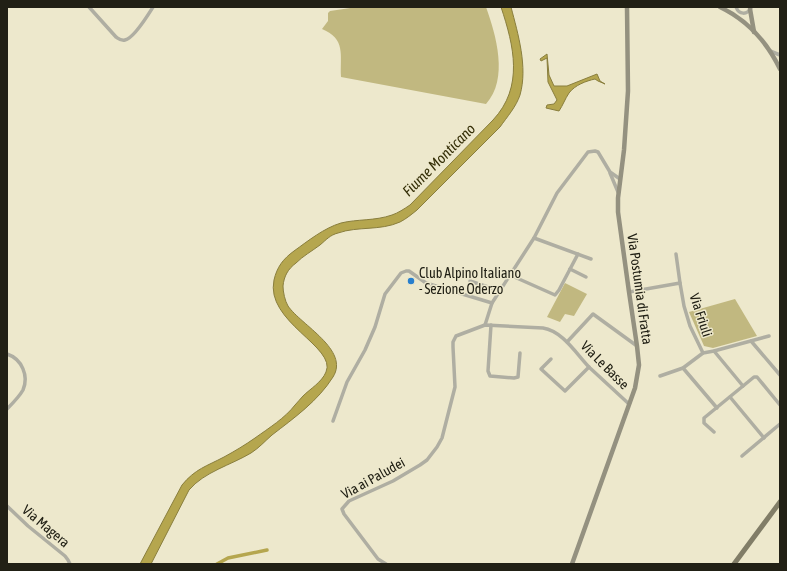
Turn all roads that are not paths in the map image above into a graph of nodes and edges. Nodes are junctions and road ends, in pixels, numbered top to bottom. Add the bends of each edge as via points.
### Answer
1 (89, 7) edge
2 (153, 7) edge
3 (627, 7) edge
4 (720, 7) edge
5 (736, 7) edge
6 (750, 8) edge
7 (754, 32) junction
8 (770, 51) junction
9 (780, 55) edge
10 (779, 61) edge
11 (780, 69) edge
12 (610, 172) junction
13 (620, 179) junction
14 (618, 192) junction
15 (534, 238) junction
16 (578, 254) junction
17 (676, 254) dead end
18 (591, 259) dead end
19 (570, 269) junction
20 (510, 275) junction
21 (586, 277) dead end
22 (470, 281) dead end
23 (680, 283) junction
24 (500, 291) junction
25 (629, 292) junction
26 (492, 303) junction
27 (485, 325) junction
28 (491, 325) junction
29 (769, 336) dead end
30 (751, 341) junction
31 (567, 342) junction
32 (637, 346) junction
33 (714, 351) junction
34 (703, 352) junction
35 (520, 353) dead end
36 (7, 354) edge
37 (551, 359) dead end
38 (589, 367) junction
39 (683, 368) junction
40 (780, 375) edge
41 (660, 376) dead end
42 (743, 386) junction
43 (730, 397) junction
44 (629, 404) junction
45 (780, 405) edge
46 (449, 408) joint
47 (717, 408) junction
48 (7, 409) edge
49 (333, 421) dead end
50 (780, 424) edge
51 (714, 432) dead end
52 (764, 438) junction
53 (742, 456) dead end
54 (780, 502) edge
55 (7, 506) edge
56 (70, 564) edge
57 (386, 564) edge
58 (572, 564) edge
59 (734, 564) edge

1 - 2 street via 120,40 128,38
3 - 13 main road, Via Postumia di Fratta via 628,91
4 - 7 main road via 740,19
5 - 6 street via 743,13
6 - 7 main road
7 - 8 main road
8 - 9 street
8 - 10 main road
10 - 11 main road
12 - 13 street
12 - 14 street
12 - 15 street via 598,152 588,152 557,193
13 - 14 main road, Via Postumia di Fratta
14 - 25 main road, Via Postumia di Fratta via 618,212
15 - 16 street
15 - 20 street
16 - 18 street
16 - 19 street
17 - 23 street, Via Friuli
19 - 20 street via 555,295
19 - 21 street
20 - 24 street
22 - 24 street
23 - 25 street, Via Friuli
23 - 34 street, Via Friuli via 690,326
24 - 26 street
25 - 32 main road, Via Postumia di Fratta
26 - 27 street
26 - 49 street via 426,283 409,271 401,273 385,294 378,322 347,382
27 - 28 street, Via Le Basse
27 - 46 street, Via Le Basse via 455,338 455,387
28 - 31 street, Via Le Basse via 547,329
28 - 35 street via 488,373 490,376 518,377
29 - 30 street
30 - 33 street
30 - 40 street
31 - 32 street, Via Le Basse via 593,314
31 - 38 street, Via Le Basse
32 - 44 main road, Via Postumia di Fratta via 639,365
33 - 34 street
33 - 42 street
34 - 39 street
36 - 48 street via 16,359 24,369 26,379 23,391
37 - 38 street via 541,369 565,391
38 - 44 street, Via Le Basse
39 - 41 street
39 - 47 street
42 - 43 street
42 - 45 street via 757,377
43 - 47 street
43 - 52 street
44 - 58 main road, Via Postumia di Fratta
46 - 57 street, Via ai Paludei via 440,442 427,460 342,507 342,511 366,543
47 - 51 street via 703,421
50 - 52 street
52 - 53 street
54 - 59 main road
55 - 56 street, Via Magera via 65,556

